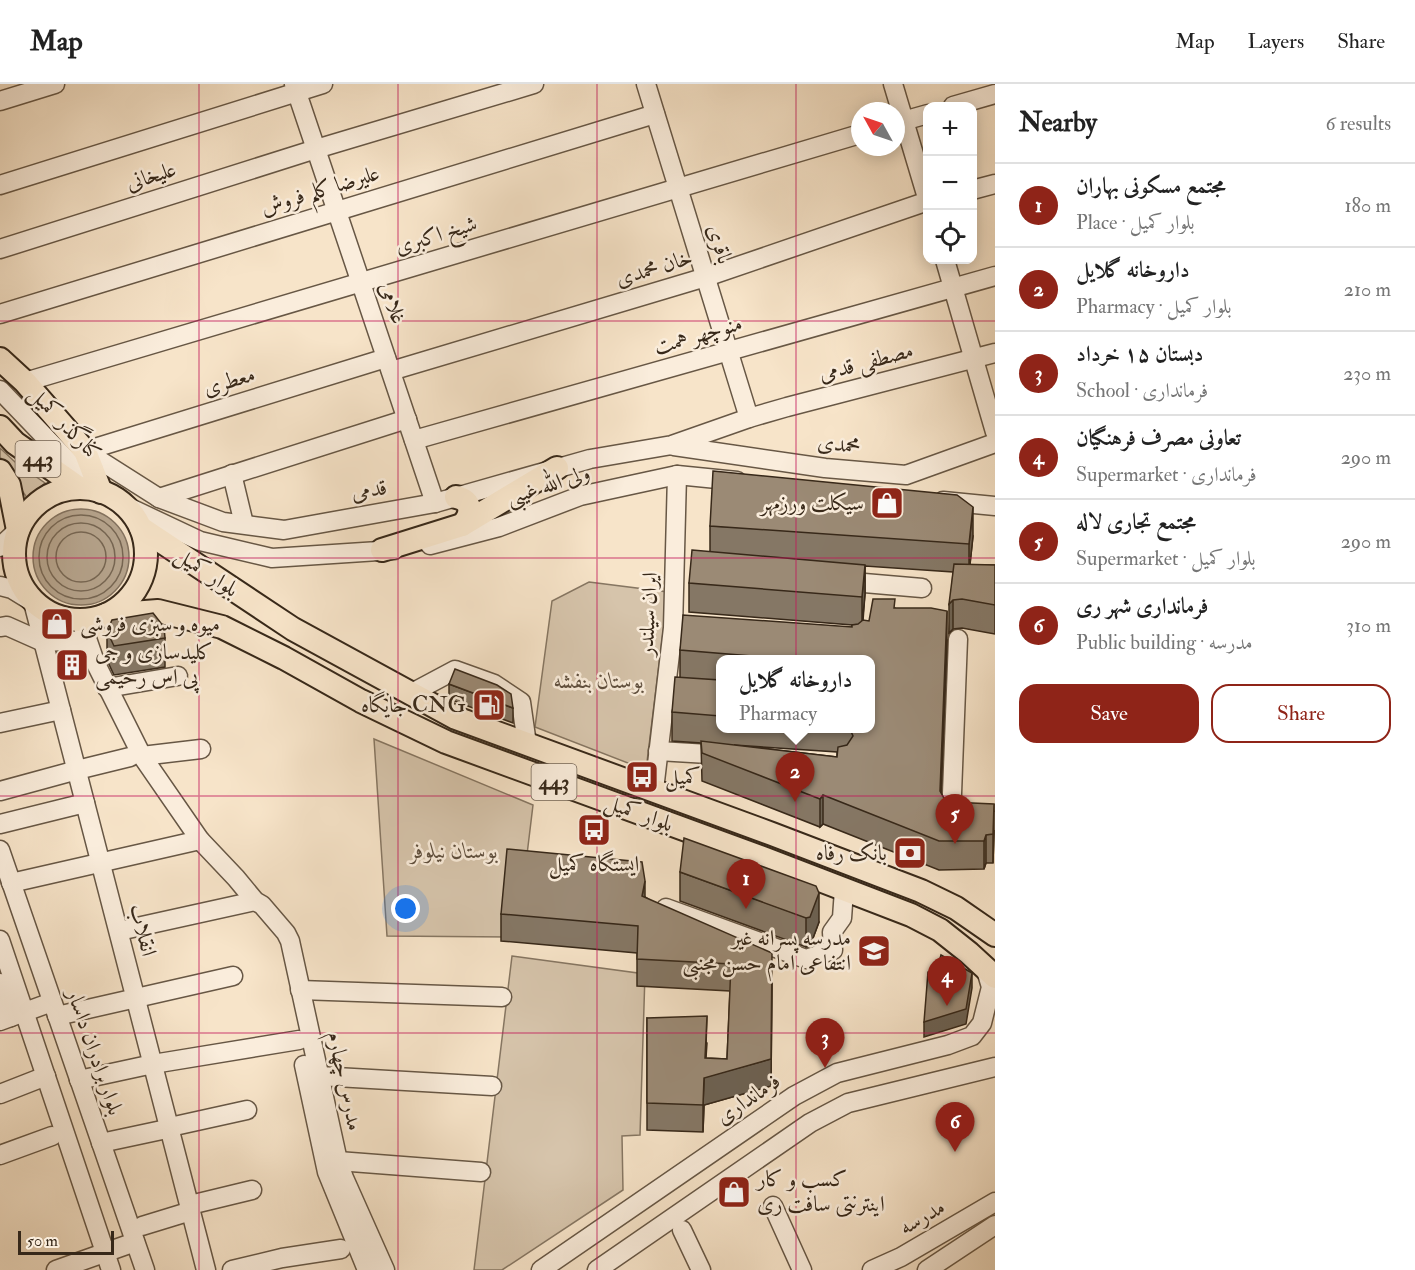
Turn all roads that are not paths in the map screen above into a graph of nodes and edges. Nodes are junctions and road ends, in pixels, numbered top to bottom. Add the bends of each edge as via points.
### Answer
1 (55, 84) edge
2 (323, 84) edge
3 (534, 84) edge
4 (648, 84) edge
5 (893, 84) edge
6 (296, 88) edge
7 (995, 94) edge
8 (0, 101) edge
9 (896, 102) edge
10 (967, 102) edge
11 (655, 114) junction
12 (923, 115) edge
13 (905, 121) edge
14 (851, 137) edge
15 (905, 137) edge
16 (316, 149) junction
17 (995, 184) edge
18 (0, 185) edge
19 (678, 188) junction
20 (923, 189) edge
21 (977, 189) edge
22 (923, 202) edge
23 (337, 210) junction
24 (0, 249) edge
25 (946, 264) edge
26 (995, 276) edge
27 (706, 277) junction
28 (361, 282) junction
29 (953, 288) junction
30 (0, 314) edge
31 (728, 351) junction
32 (995, 353) edge
33 (0, 359) edge
34 (974, 359) junction
35 (389, 364) junction
36 (25, 382) junction
37 (0, 390) edge
38 (407, 418) junction
39 (749, 418) junction
40 (0, 427) edge
41 (995, 432) edge
42 (414, 440) junction
43 (995, 443) edge
44 (672, 445) junction
45 (85, 451) junction
46 (557, 468) junction
47 (0, 471) edge
48 (232, 474) junction
49 (676, 475) junction
50 (759, 483) edge
51 (92, 490) junction
52 (159, 498) junction
53 (924, 499) edge
54 (446, 500) junction
55 (126, 506) junction
56 (995, 506) edge
57 (244, 524) junction
58 (462, 525) junction
59 (141, 528) junction
60 (18, 530) junction
61 (0, 547) edge
62 (382, 550) junction
63 (828, 580) edge
64 (0, 586) edge
65 (922, 588) dead end
66 (33, 603) junction
67 (106, 615) junction
68 (0, 627) edge
69 (84, 630) junction
70 (958, 639) dead end
71 (44, 642) junction
72 (178, 676) dead end
73 (108, 688) junction
74 (666, 688) junction
75 (688, 690) edge
76 (410, 694) junction
77 (61, 710) junction
78 (0, 723) edge
79 (528, 744) junction
80 (201, 749) dead end
81 (658, 750) junction
82 (739, 756) edge
83 (136, 757) junction
84 (77, 770) junction
85 (654, 790) junction
86 (0, 791) edge
87 (85, 803) junction
88 (995, 821) edge
89 (0, 824) edge
90 (200, 840) junction
91 (0, 850) edge
92 (101, 863) junction
93 (11, 883) junction
94 (844, 890) junction
95 (258, 903) junction
96 (666, 908) edge
97 (118, 931) junction
98 (995, 935) edge
99 (0, 940) edge
100 (990, 972) edge
101 (233, 976) dead end
102 (0, 983) edge
103 (300, 990) junction
104 (502, 997) dead end
105 (135, 998) junction
106 (55, 1009) junction
107 (12, 1016) edge
108 (299, 1040) junction
109 (153, 1064) junction
110 (995, 1067) edge
111 (319, 1076) junction
112 (46, 1077) junction
113 (79, 1080) junction
114 (492, 1086) dead end
115 (0, 1094) edge
116 (794, 1096) junction
117 (247, 1110) dead end
118 (810, 1123) junction
119 (166, 1129) junction
120 (52, 1136) dead end
121 (101, 1143) junction
122 (0, 1155) edge
123 (338, 1161) junction
124 (481, 1172) dead end
125 (252, 1190) dead end
126 (995, 1202) edge
127 (772, 1206) dead end
128 (190, 1208) junction
129 (995, 1225) edge
130 (682, 1230) dead end
131 (138, 1234) junction
132 (341, 1248) dead end
133 (109, 1261) edge
134 (56, 1270) edge
135 (145, 1270) edge
136 (206, 1270) edge
137 (232, 1270) edge
138 (367, 1270) edge
139 (385, 1270) edge
140 (541, 1270) edge
141 (597, 1270) edge
142 (701, 1270) edge
143 (802, 1270) edge
144 (872, 1270) edge
145 (927, 1270) edge

1 - 8 street
2 - 6 street
3 - 16 street, علیخانی
4 - 11 street, باقری
5 - 9 street
6 - 16 street, غلامی
6 - 18 street
7 - 10 street
11 - 19 street, باقری
11 - 23 street, علیرضا کلم فروش
12 - 13 street
14 - 19 street, شیخ اکبری
15 - 20 street
16 - 23 street, غلامی
16 - 24 street, علیخانی
17 - 21 street
19 - 27 street, باقری
19 - 28 street, شیخ اکبری
22 - 27 street, خان محمدی
23 - 28 street, غلامی
23 - 30 street, علیرضا کلم فروش
25 - 29 street
26 - 29 street, منوچهر همت
27 - 31 street, باقری
27 - 35 street, خان محمدی
28 - 35 street, غلامی
28 - 36 street, شیخ اکبری
29 - 31 street, منوچهر همت
29 - 34 street
31 - 39 street, باقری
31 - 42 street, منوچهر همت
32 - 34 street, مصطفی قدمی
33 - 36 main road
34 - 39 street, مصطفی قدمی
34 - 41 street
35 - 38 street, غلامی
35 - 45 street, معطری
36 - 45 main road
37 - 51 street, کنارگذر کمیل
38 - 42 street, غلامی
38 - 48 street
39 - 44 street, مصطفی قدمی
40 - 51 main road, 443 via 15,443
42 - 54 street, غلامی
43 - 44 street, محمدی via 906,475 825,468
44 - 46 street, قدمی
45 - 51 main road
45 - 52 street, قدمی
46 - 54 street, قدمی
46 - 58 main road
47 - 60 main road, 443 via 9,485
48 - 52 street
48 - 57 street
49 - 50 street, ولی الله غیبی
49 - 62 street, ولی الله غیبی via 580,496 441,543
49 - 74 street, ایران سیلندر via 681,567 679,628
51 - 55 main road via 112,496
51 - 60 main road via 59,491 42,500
52 - 57 street, قدمی via 223,522
53 - 56 street
54 - 57 street, قدمی via 284,530
54 - 58 main road via 465,500 470,508
55 - 59 main road
55 - 62 street, ولی الله غیبی via 200,541 272,558
58 - 62 main road
59 - 67 main road via 145,568 137,588 124,604
59 - 76 main road, بلوار کمیل / 443 via 294,629
60 - 61 street
60 - 66 main road via 13,549 15,569 21,587
63 - 65 street
64 - 66 street
66 - 69 main road
66 - 71 street, انقلاب
67 - 69 main road
67 - 94 main road, بلوار کمیل / 443 via 158,611 222,627 446,742
68 - 71 street via 7,626
69 - 71 street
69 - 73 street, مدرس چهارم
70 - 88 street via 951,819
71 - 77 street, انقلاب
72 - 73 street
73 - 83 street, مدرس چهارم
74 - 75 street
74 - 81 street, ایران سیلندر
76 - 79 main road, بلوار کمیل / 443 via 456,718
76 - 79 street via 455,670 494,684 521,702
77 - 78 street
77 - 84 street, انقلاب
79 - 85 main road, بلوار کمیل / 443
80 - 83 street
81 - 82 street
81 - 85 street, ایران سیلندر
83 - 84 street
83 - 90 street, مدرس چهارم
84 - 86 street
84 - 87 street, انقلاب
85 - 98 main road, بلوار کمیل / 443 via 921,891 956,908
87 - 89 street
87 - 92 street, انقلاب
90 - 92 street
90 - 95 street, مدرس چهارم
91 - 93 street, بلوار برادران داسار
92 - 93 street
92 - 97 street, انقلاب
93 - 106 street, بلوار برادران داسار
94 - 96 street via 842,918 832,932 833,950 806,959
94 - 100 main road, بلوار کمیل / 443 via 940,930
95 - 97 street
95 - 103 street, مدرس چهارم via 290,941
95 - 108 street, مدرس چهارم via 284,958
97 - 105 street, انقلاب
99 - 107 street
100 - 116 street, فرمانداری via 991,987 982,1023 972,1036 948,1046 837,1073
101 - 105 street
102 - 107 street
103 - 104 street
103 - 111 street, مدرس چهارم
105 - 106 street
105 - 109 street, انقلاب
106 - 107 street
106 - 113 street, بلوار برادران داسار
107 - 112 street
108 - 109 street
108 - 138 street, مدرس چهارم via 327,1172
109 - 113 street
109 - 119 street, انقلاب
110 - 118 street via 848,1103
111 - 114 street
111 - 123 street, مدرس چهارم
112 - 115 street
112 - 133 street
113 - 121 street, بلوار برادران داسار
116 - 118 street
116 - 140 street, فرمانداری
117 - 119 street
118 - 141 street
119 - 121 street
119 - 128 street, انقلاب
120 - 122 street
121 - 131 street, بلوار برادران داسار
123 - 124 street
123 - 139 street, مدرس چهارم
125 - 128 street
126 - 144 street, مدرسه
127 - 143 street
128 - 131 street
128 - 136 street, انقلاب
129 - 145 street, مدرسه
130 - 142 street
131 - 133 street
131 - 135 street, بلوار برادران داسار
132 - 137 street
133 - 134 street

